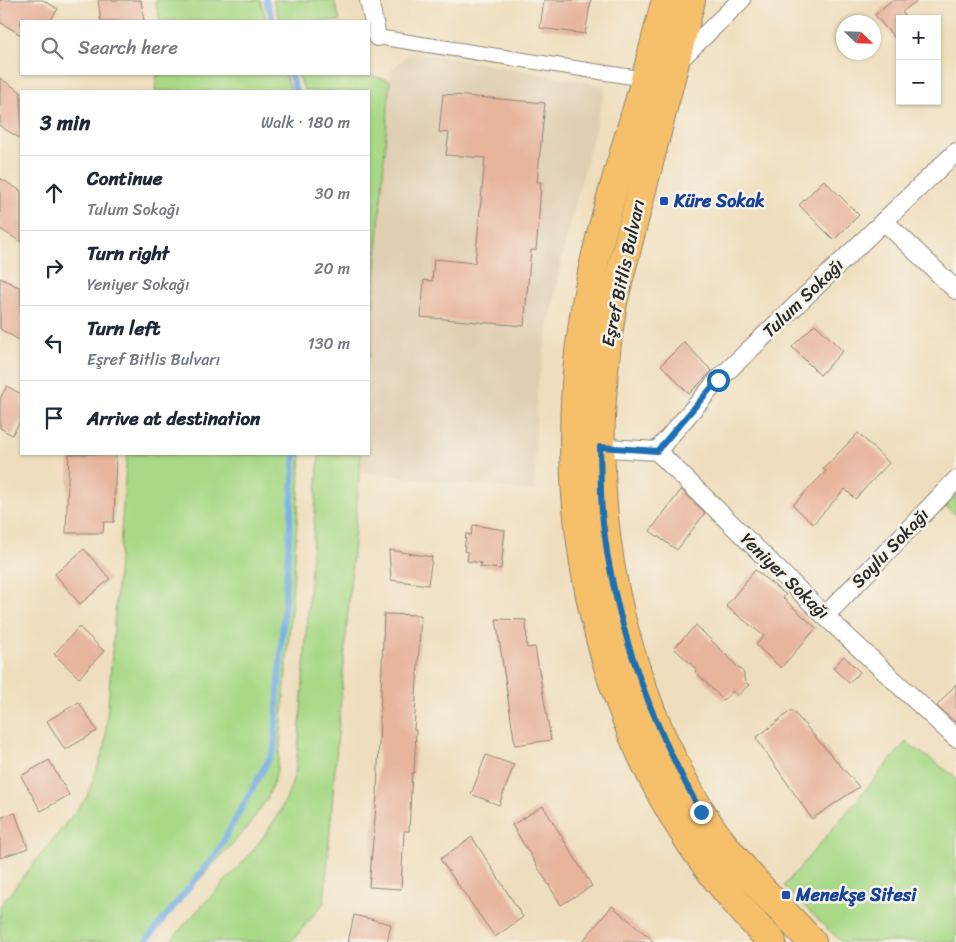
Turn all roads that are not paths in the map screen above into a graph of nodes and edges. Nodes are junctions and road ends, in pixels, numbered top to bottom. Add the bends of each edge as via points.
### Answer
1 (370, 0) edge
2 (666, 0) edge
3 (691, 0) edge
4 (742, 0) edge
5 (377, 37) joint
6 (672, 67) junction
7 (645, 79) junction
8 (956, 152) edge
9 (884, 221) junction
10 (956, 290) edge
11 (587, 448) junction
12 (657, 451) junction
13 (956, 480) edge
14 (825, 616) junction
15 (956, 738) edge
16 (772, 942) edge
17 (812, 942) edge

1 - 5 street
2 - 7 main road, Eşref Bitlis Bulvarı
3 - 6 main road, Eşref Bitlis Bulvarı
4 - 6 street
5 - 7 street
6 - 11 main road, Eşref Bitlis Bulvarı via 613,302 602,395
7 - 11 main road, Eşref Bitlis Bulvarı via 588,292 578,363
8 - 9 street, Tulum Sokağı
9 - 10 street
9 - 12 street, Tulum Sokağı via 718,380
11 - 12 street
11 - 16 main road, Eşref Bitlis Bulvarı via 578,514 587,579 597,628 627,716 647,764 689,841 739,907
11 - 17 main road, Eşref Bitlis Bulvarı via 627,640 646,700 674,763 715,833
12 - 14 street, Yeniyer Sokağı
13 - 14 street, Soylu Sokağı
14 - 15 street, Yeniyer Sokağı

